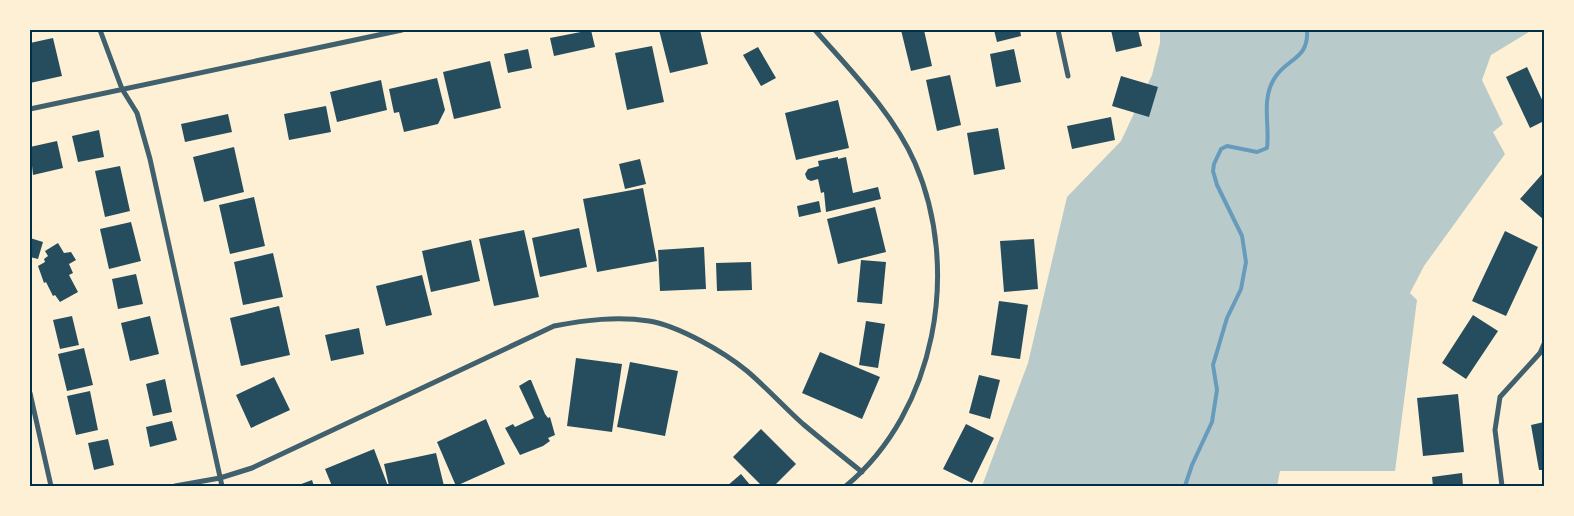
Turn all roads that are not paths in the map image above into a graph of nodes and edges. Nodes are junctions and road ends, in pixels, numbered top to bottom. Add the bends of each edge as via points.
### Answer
1 (100, 30) edge
2 (402, 30) edge
3 (815, 30) edge
4 (1058, 30) edge
5 (1068, 76) dead end
6 (122, 89) junction
7 (30, 109) edge
8 (1544, 344) edge
9 (30, 393) edge
10 (862, 472) junction
11 (220, 478) junction
12 (51, 486) edge
13 (176, 486) edge
14 (222, 486) edge
15 (846, 486) edge
16 (1502, 486) edge

1 - 6 street
2 - 6 street
3 - 10 street via 857,78 901,137 915,164 935,233 938,281 928,355 917,387 900,419
4 - 5 street
6 - 7 street
6 - 11 street via 137,112 150,159
8 - 16 street via 1540,353 1500,397 1495,430
9 - 12 street
10 - 11 street via 802,423 746,370 717,351 670,327 619,319 554,326 252,468
10 - 15 street
11 - 13 street
11 - 14 street

